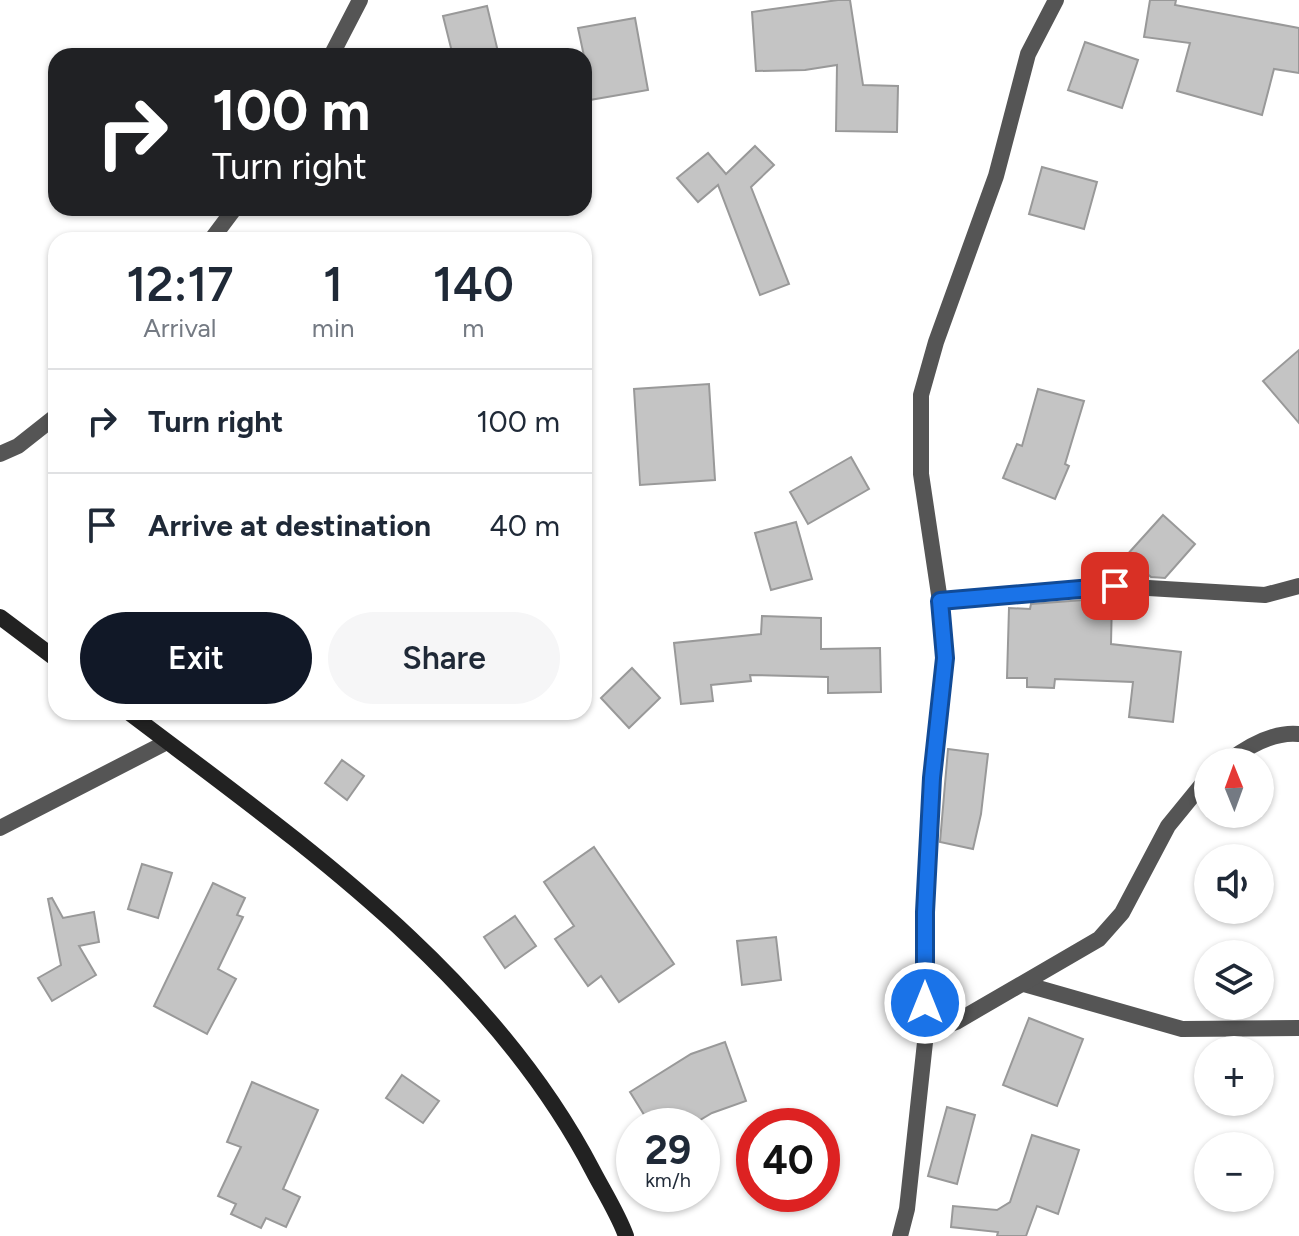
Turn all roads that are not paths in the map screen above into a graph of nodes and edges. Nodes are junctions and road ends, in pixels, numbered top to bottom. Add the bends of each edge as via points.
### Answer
1 (360, 0) edge
2 (1056, 0) edge
3 (335, 48) edge
4 (48, 422) edge
5 (0, 454) edge
6 (1299, 586) edge
7 (940, 601) junction
8 (0, 617) edge
9 (48, 653) edge
10 (138, 720) edge
11 (1299, 734) edge
12 (167, 742) junction
13 (1245, 748) edge
14 (1194, 794) edge
15 (0, 828) edge
16 (1024, 984) junction
17 (1299, 1028) edge
18 (926, 1033) junction
19 (626, 1236) edge
20 (900, 1236) edge

1 - 3 street
2 - 7 street via 1028,54 996,176 921,395 921,474
4 - 5 street
6 - 7 street via 1265,595 1115,586
7 - 18 street via 945,658 925,912
8 - 9 main road
10 - 12 main road
11 - 13 street
12 - 15 street
12 - 19 main road via 290,834 455,981 523,1060 568,1124
14 - 16 street via 1168,826 1122,913 1099,939
16 - 17 street via 1182,1029
16 - 18 street
18 - 20 street

